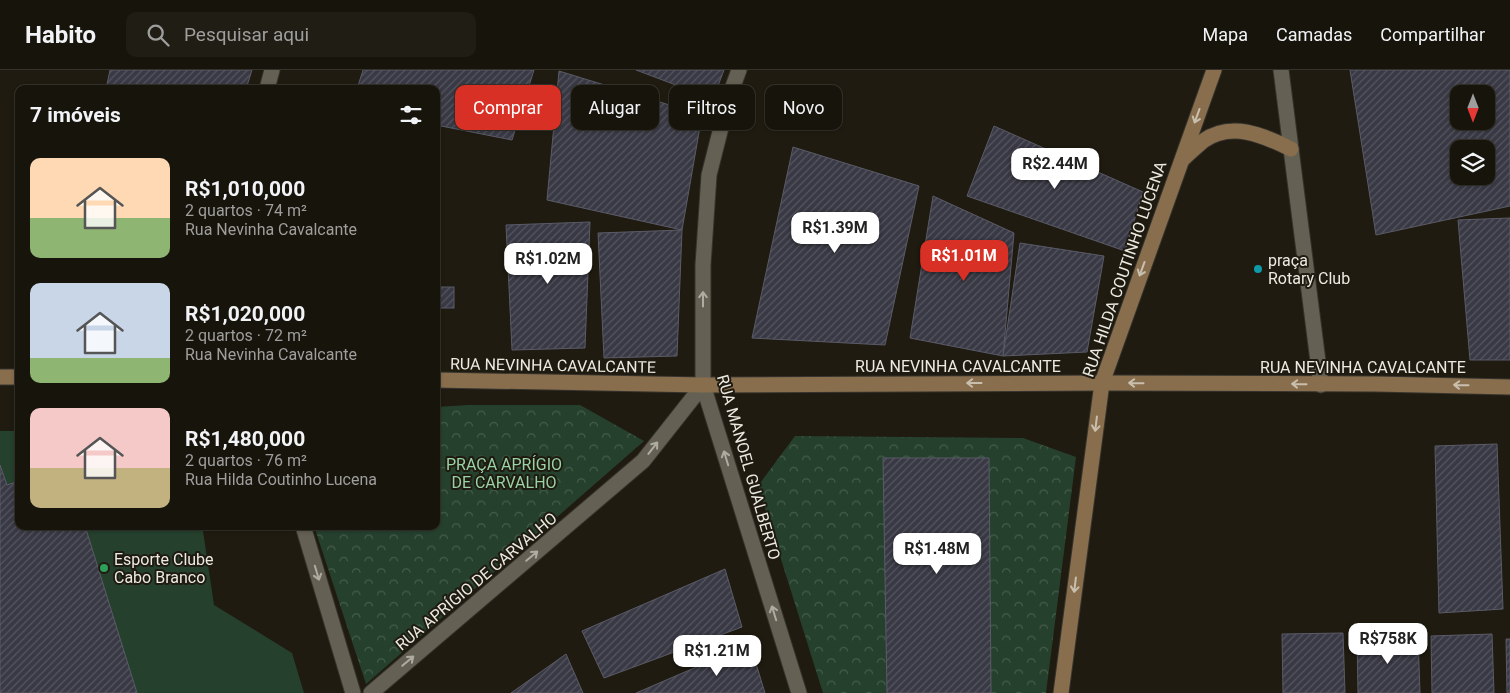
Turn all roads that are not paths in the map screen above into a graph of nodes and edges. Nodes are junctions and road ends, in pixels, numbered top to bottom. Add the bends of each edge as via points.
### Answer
1 (272, 70) edge
2 (739, 70) edge
3 (1214, 70) edge
4 (1281, 70) edge
5 (269, 85) edge
6 (1291, 148) junction
7 (1181, 161) junction
8 (0, 377) edge
9 (15, 377) edge
10 (440, 380) edge
11 (1102, 383) junction
12 (703, 385) junction
13 (1321, 385) junction
14 (1510, 387) edge
15 (304, 530) edge
16 (353, 693) edge
17 (371, 693) edge
18 (799, 693) edge
19 (1061, 693) edge

1 - 5 street
12 -> 2 street, RUA MANOEL GUALBERTO via 703,265 709,175
3 -> 7 street, RUA HILDA COUTINHO LUCENA
4 - 6 street
6 - 7 street via 1243,130 1228,130 1204,140
6 - 13 street
7 -> 11 street, RUA HILDA COUTINHO LUCENA
8 - 9 street
10 - 12 street, RUA NEVINHA CAVALCANTE
11 -> 12 street, RUA NEVINHA CAVALCANTE
13 -> 11 street, RUA NEVINHA CAVALCANTE
11 -> 19 street, RUA HILDA COUTINHO LUCENA
17 -> 12 street, RUA APRÍGIO DE CARVALHO via 643,461
18 -> 12 street, RUA MANOEL GUALBERTO
14 -> 13 street, RUA NEVINHA CAVALCANTE
15 -> 16 street

